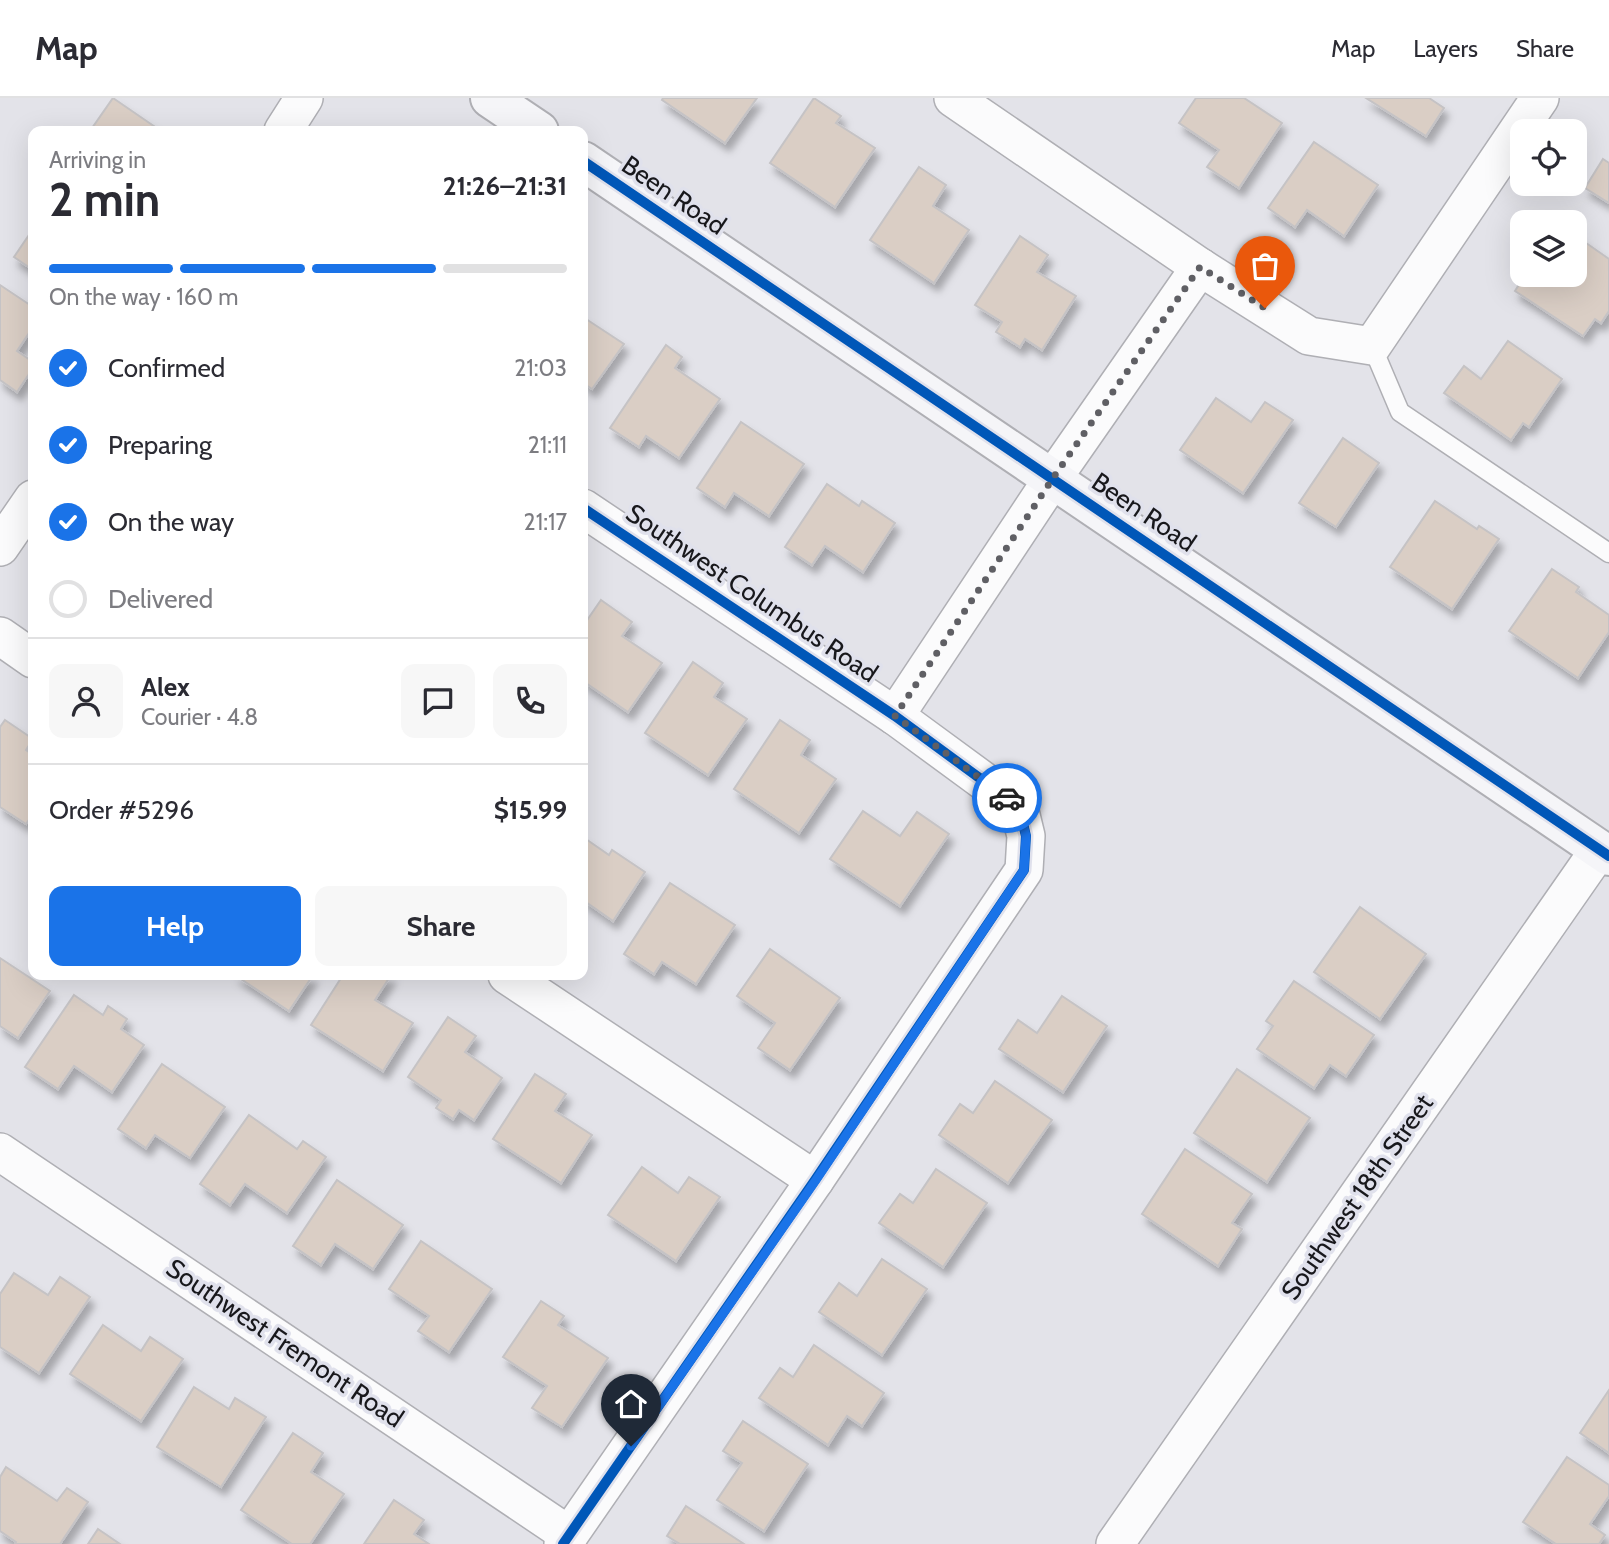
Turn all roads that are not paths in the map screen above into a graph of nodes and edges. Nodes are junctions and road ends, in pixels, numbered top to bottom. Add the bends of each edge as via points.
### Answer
1 (304, 98) edge
2 (490, 98) edge
3 (953, 98) edge
4 (1540, 98) edge
5 (286, 126) edge
6 (532, 126) edge
7 (588, 164) edge
8 (1200, 267) junction
9 (1372, 346) junction
10 (1053, 478) junction
11 (28, 506) edge
12 (588, 511) edge
13 (0, 547) edge
14 (1609, 554) edge
15 (0, 636) edge
16 (28, 656) edge
17 (895, 716) junction
18 (1604, 853) edge
19 (515, 980) edge
20 (0, 1152) edge
21 (816, 1180) junction
22 (566, 1539) edge
23 (1115, 1544) edge

1 - 5 street
2 - 6 street
3 - 8 street
4 - 9 street
7 - 10 street, Been Road
8 - 9 street via 1309,335
8 - 10 street
9 - 14 lane via 1401,412
10 - 17 street
10 - 18 street, Been Road
11 - 13 street
12 - 17 street, Southwest Columbus Road
15 - 16 street
17 - 21 street, Southwest Columbus Road via 1019,807 1026,836 1024,870
18 - 23 street, Southwest 18th Street
19 - 21 street
20 - 22 street, Southwest Fremont Road
21 - 22 street, Southwest Columbus Road

